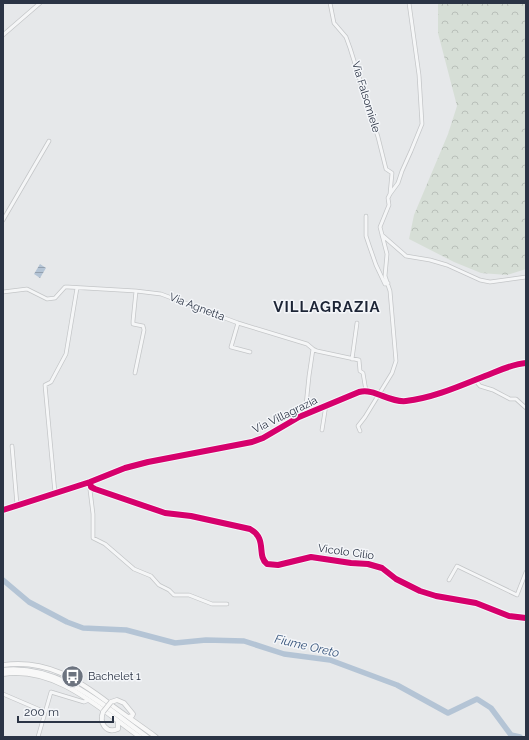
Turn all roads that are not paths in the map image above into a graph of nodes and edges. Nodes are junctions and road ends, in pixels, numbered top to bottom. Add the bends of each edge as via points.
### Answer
1 (40, 3) edge
2 (330, 3) edge
3 (409, 3) edge
4 (3, 35) edge
5 (49, 141) dead end
6 (390, 194) junction
7 (366, 216) dead end
8 (3, 220) edge
9 (382, 234) junction
10 (526, 277) edge
11 (388, 283) junction
12 (77, 288) junction
13 (136, 291) junction
14 (3, 292) edge
15 (357, 322) dead end
16 (238, 323) junction
17 (313, 349) junction
18 (250, 352) dead end
19 (352, 359) junction
20 (526, 363) edge
21 (135, 373) dead end
22 (475, 380) junction
23 (366, 391) junction
24 (378, 395) junction
25 (326, 405) junction
26 (526, 408) edge
27 (305, 415) junction
28 (322, 430) dead end
29 (360, 431) dead end
30 (12, 446) dead end
31 (90, 482) junction
32 (92, 487) junction
33 (55, 493) junction
34 (17, 505) junction
35 (3, 510) edge
36 (526, 572) edge
37 (449, 580) dead end
38 (226, 604) dead end
39 (526, 618) edge
40 (3, 665) edge
41 (3, 670) edge
42 (3, 674) edge
43 (3, 694) edge
44 (89, 700) junction
45 (45, 712) junction
46 (129, 718) junction
47 (118, 721) junction
48 (38, 737) edge
49 (140, 737) edge
50 (147, 737) edge
51 (156, 737) edge

1 - 4 street
2 - 6 street, Via Falsomiele via 334,23 346,37 350,48 386,169 392,173
3 - 6 street via 419,75 422,124 398,183
5 - 8 street
6 - 9 street via 389,205 380,227
7 - 11 street via 366,236 378,270 386,284
9 - 10 street via 406,256 447,265 480,280 490,282
9 - 11 street via 387,254 385,276
11 - 24 street via 396,361 392,373
12 - 13 street, Via Agnetta
12 - 14 street, Via Agnetta via 65,287 55,298 47,300 27,289
12 - 33 street via 66,354 51,382 45,385
13 - 16 street, Via Agnetta via 166,295
13 - 21 street via 133,324 143,326 144,330
15 - 19 street
16 - 17 street, Via Agnetta via 307,344
16 - 18 street via 231,347
17 - 19 street, Via Agnetta
17 - 27 street
19 - 23 street via 359,362
20 - 22 street
22 - 24 street via 450,390 406,401 394,401
22 - 26 street via 480,386 510,399 516,399
23 - 24 street
23 - 25 street, Via Villagrazia
24 - 29 street via 358,426
25 - 27 street, Via Villagrazia
25 - 28 street
27 - 31 street, Via Villagrazia via 252,442 148,462
30 - 34 street
31 - 32 street
31 - 33 street, Via Villagrazia
32 - 38 street via 92,538 105,544 134,569 151,576 174,595 190,595 212,604
32 - 39 street, Vicolo Cilio via 165,513 250,529 258,536 264,561 271,565 311,557 368,564 382,568 396,579 420,591 476,603 509,616
33 - 34 street, Via Villagrazia
34 - 35 street, Via Villagrazia
36 - 37 street via 517,595 457,566
40 - 46 main road via 26,664 62,673 84,685
41 - 50 main road via 41,672 59,678 91,696
42 - 44 main road via 45,677
43 - 45 street
44 - 45 street via 84,702 51,692
44 - 47 main road
45 - 48 street
46 - 47 main road, bridge via 133,714 129,708 117,700 111,702 103,712 101,720 110,730 118,729
46 - 51 main road
47 - 49 main road

